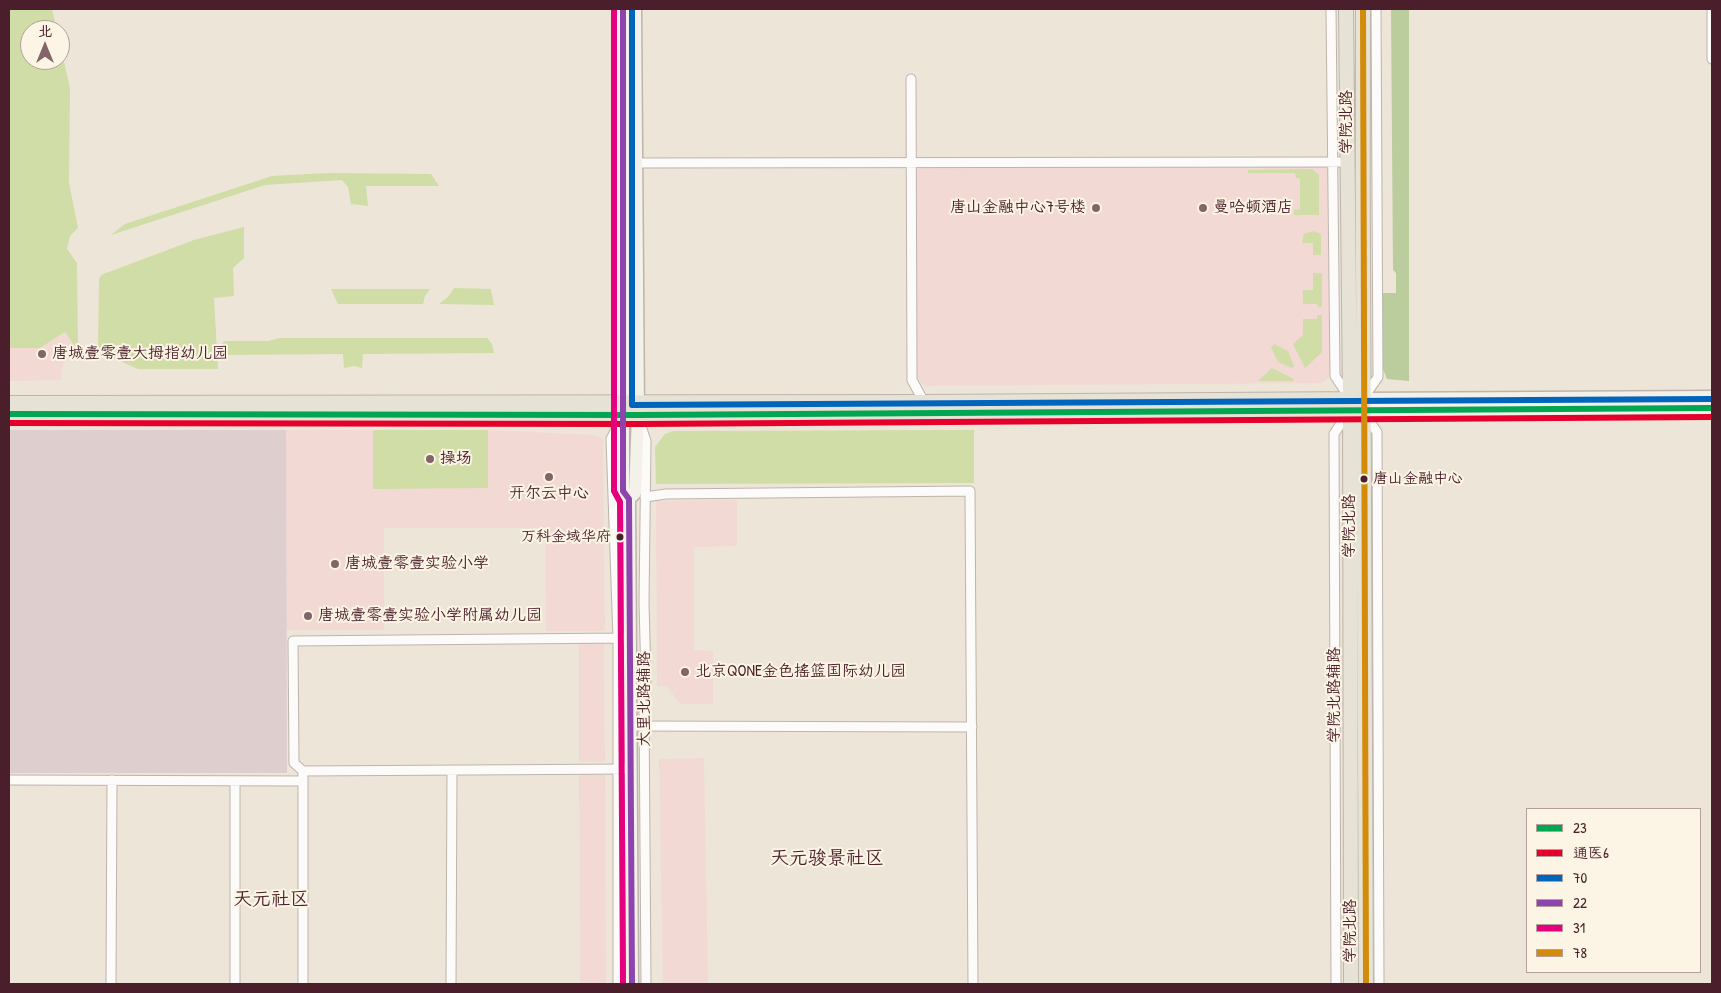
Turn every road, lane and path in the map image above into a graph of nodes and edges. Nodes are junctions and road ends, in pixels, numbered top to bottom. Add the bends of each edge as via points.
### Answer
1 (623, 9) edge
2 (635, 9) edge
3 (1331, 9) edge
4 (1346, 9) edge
5 (1363, 9) edge
6 (1376, 9) edge
7 (1712, 9) edge
8 (1712, 59) edge
9 (911, 78) dead end
10 (1332, 105) junction
11 (1347, 105) junction
12 (1369, 105) junction
13 (1332, 162) junction
14 (1347, 162) junction
15 (636, 163) junction
16 (912, 163) junction
17 (1712, 397) edge
18 (924, 402) junction
19 (9, 403) edge
20 (1356, 405) junction
21 (623, 408) junction
22 (638, 408) junction
23 (1712, 408) edge
24 (9, 414) edge
25 (644, 497) junction
26 (629, 498) junction
27 (624, 638) junction
28 (630, 726) junction
29 (644, 726) junction
30 (972, 726) junction
31 (616, 768) junction
32 (631, 769) junction
33 (452, 771) junction
34 (304, 776) junction
35 (9, 780) edge
36 (112, 780) junction
37 (235, 781) junction
38 (1336, 833) junction
39 (1365, 833) junction
40 (111, 984) edge
41 (235, 984) edge
42 (303, 984) edge
43 (451, 984) edge
44 (618, 984) edge
45 (632, 984) edge
46 (646, 984) edge
47 (973, 984) edge
48 (1336, 984) edge
49 (1350, 984) edge
50 (1366, 984) edge
51 (1379, 984) edge

1 - 21 main road
2 - 15 main road
3 - 10 street
4 - 11 main road, 学院北路
5 - 12 main road, 学院北路
6 - 12 street
7 - 8 street
9 - 16 street
10 - 11 street
10 - 13 street
11 - 12 main road
11 - 14 main road, 学院北路
12 - 20 main road, 学院北路
13 - 14 street
13 - 16 street
13 - 20 street via 1335,376
14 - 20 main road, 学院北路
15 - 16 street
15 - 22 main road
16 - 18 street via 912,380
17 - 20 main road
18 - 20 main road
18 - 22 main road
19 - 21 main road
20 - 22 main road
20 - 23 main road
20 - 38 street, 学院北路辅路 via 1334,434
20 - 39 main road, 学院北路
20 - 39 main road, 学院北路 via 1371,510
21 - 22 main road
21 - 24 main road
21 - 26 main road via 623,491
21 - 27 street, 大里北路辅路 via 611,439 612,493
22 - 25 street, 大里北路辅路 via 646,441
22 - 26 main road via 635,494
25 - 29 street, 大里北路辅路
25 - 30 street via 666,494 970,491
26 - 27 main road
27 - 28 main road
27 - 31 street, 大里北路辅路
27 - 34 street via 293,641 294,763
28 - 29 street
28 - 32 main road
29 - 30 street
29 - 46 street, 大里北路辅路
30 - 47 street
31 - 32 street
31 - 33 street
31 - 44 street, 大里北路辅路
32 - 45 main road
33 - 34 street
33 - 43 street
34 - 37 street
34 - 42 street
35 - 36 street
36 - 37 street
36 - 40 street
37 - 41 street
38 - 39 street
38 - 48 street, 学院北路辅路
39 - 49 main road, 学院北路
39 - 50 main road, 学院北路
39 - 51 street

